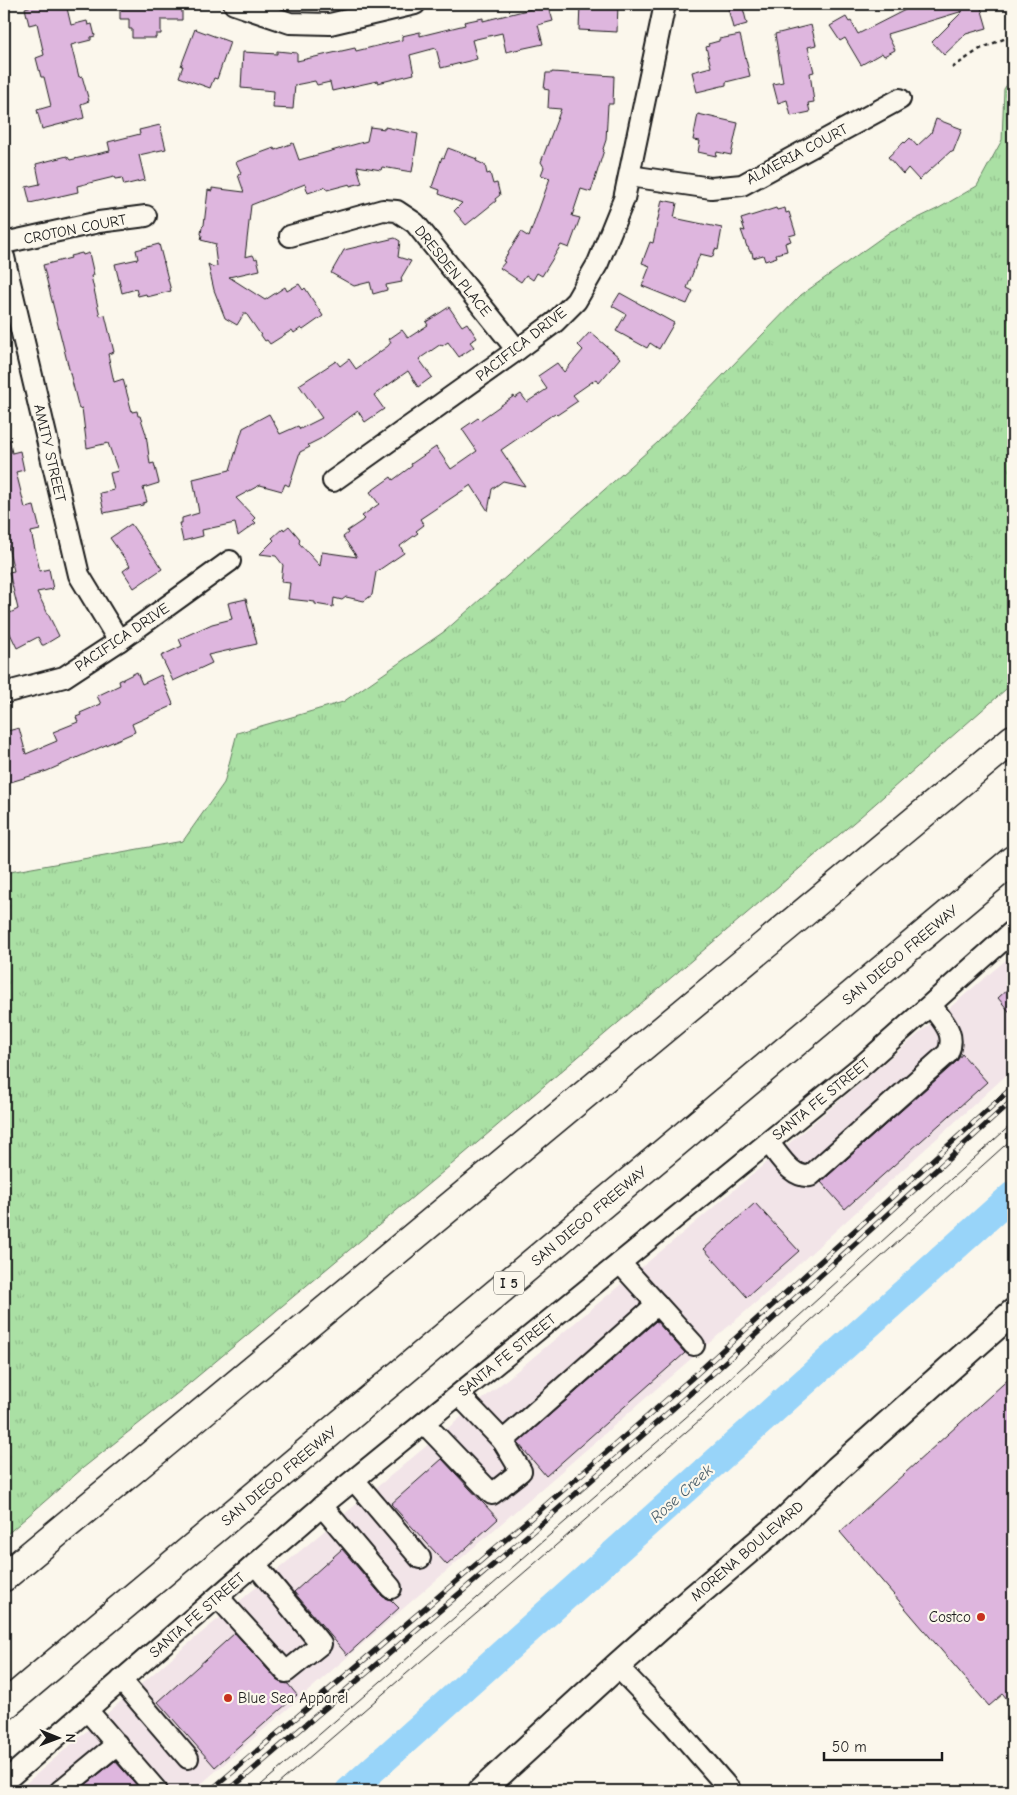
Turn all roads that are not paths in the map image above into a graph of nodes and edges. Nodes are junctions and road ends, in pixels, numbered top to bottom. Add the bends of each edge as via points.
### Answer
1 (234, 4) edge
2 (415, 4) edge
3 (665, 4) edge
4 (900, 99) dead end
5 (630, 176) junction
6 (146, 216) dead end
7 (290, 236) dead end
8 (4, 243) edge
9 (4, 257) edge
10 (517, 350) junction
11 (333, 481) dead end
12 (230, 561) dead end
13 (119, 641) junction
14 (4, 693) edge
15 (1013, 739) edge
16 (1013, 860) edge
17 (1013, 931) edge
18 (932, 1005) junction
19 (768, 1142) junction
20 (620, 1264) junction
21 (657, 1304) junction
22 (1013, 1312) edge
23 (694, 1345) dead end
24 (459, 1394) junction
25 (424, 1423) junction
26 (503, 1441) junction
27 (354, 1480) junction
28 (322, 1506) junction
29 (420, 1558) dead end
30 (255, 1564) junction
31 (4, 1577) edge
32 (391, 1588) dead end
33 (218, 1597) junction
34 (617, 1666) junction
35 (121, 1680) junction
36 (4, 1706) edge
37 (87, 1710) junction
38 (117, 1744) junction
39 (188, 1758) dead end
40 (4, 1782) edge
41 (60, 1791) edge
42 (157, 1791) edge
43 (481, 1791) edge
44 (731, 1791) edge

1 - 2 street via 290,23 330,24
3 - 5 street, PACIFICA DRIVE
4 - 5 street, ALMERIA COURT via 742,185 711,188
5 - 10 street, PACIFICA DRIVE via 624,200 598,263 576,301
6 - 8 street, CROTON COURT via 99,222
7 - 10 street, DRESDEN PLACE via 383,210 397,211 415,223
9 - 13 street, AMITY STREET via 79,575
10 - 11 street, PACIFICA DRIVE
12 - 13 street, PACIFICA DRIVE
13 - 14 street, PACIFICA DRIVE via 64,677
15 - 31 highway
16 - 36 highway, SAN DIEGO FREEWAY / I 5
17 - 18 street, SANTA FE STREET
18 - 19 street, SANTA FE STREET
18 - 19 street via 950,1033 952,1044 948,1053 810,1176 793,1173
19 - 20 street, SANTA FE STREET
20 - 21 street
20 - 24 street, SANTA FE STREET
21 - 23 street
21 - 26 street
22 - 34 main road, MORENA BOULEVARD via 837,1469 786,1519
24 - 25 street, SANTA FE STREET
24 - 26 street
25 - 26 street via 492,1494 521,1471
25 - 27 street, SANTA FE STREET
27 - 28 street, SANTA FE STREET
27 - 29 street
28 - 30 street, SANTA FE STREET
28 - 32 street
30 - 33 street, SANTA FE STREET
30 - 33 street via 321,1644 286,1672
33 - 35 street, SANTA FE STREET
34 - 43 main road, MORENA BOULEVARD
34 - 44 street
35 - 37 street, SANTA FE STREET
35 - 39 street
37 - 38 street
37 - 40 street, SANTA FE STREET
38 - 41 street
38 - 42 street

